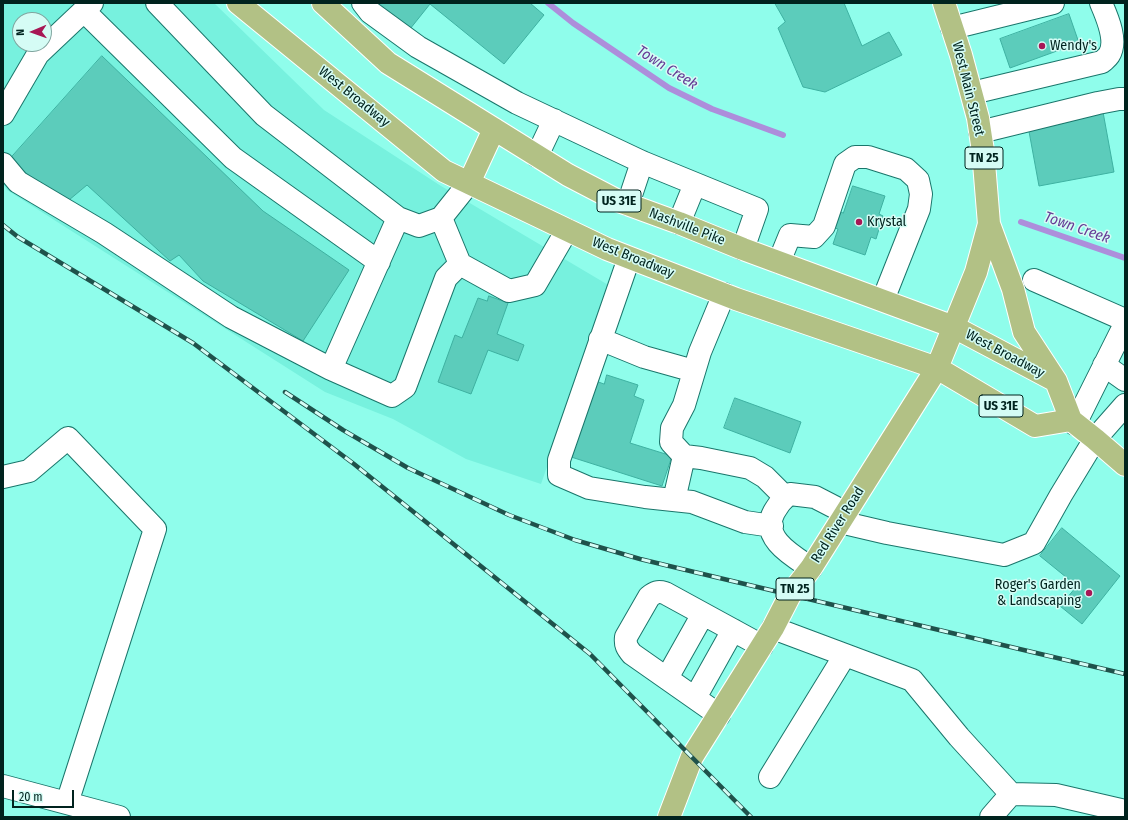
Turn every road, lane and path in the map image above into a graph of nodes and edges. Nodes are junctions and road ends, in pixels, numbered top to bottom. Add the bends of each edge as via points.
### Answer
1 (157, 3) edge
2 (238, 3) edge
3 (323, 3) edge
4 (363, 3) edge
5 (944, 3) edge
6 (1053, 3) edge
7 (1101, 3) edge
8 (88, 7) edge
9 (952, 28) junction
10 (418, 47) junction
11 (399, 69) junction
12 (972, 94) junction
13 (1125, 99) edge
14 (3, 114) edge
15 (554, 120) junction
16 (494, 129) junction
17 (980, 132) junction
18 (537, 156) junction
19 (642, 162) junction
20 (3, 164) edge
21 (469, 183) junction
22 (695, 184) junction
23 (628, 204) junction
24 (398, 218) junction
25 (441, 218) junction
26 (679, 223) junction
27 (989, 224) junction
28 (567, 230) junction
29 (743, 249) junction
30 (629, 258) junction
31 (379, 262) junction
32 (779, 262) junction
33 (460, 264) junction
34 (1034, 280) dead end
35 (724, 294) junction
36 (883, 300) junction
37 (1125, 320) edge
38 (1125, 324) edge
39 (954, 327) junction
40 (600, 339) junction
41 (1104, 365) junction
42 (937, 368) junction
43 (331, 369) junction
44 (694, 371) junction
45 (1125, 380) edge
46 (1056, 381) junction
47 (1125, 404) edge
48 (1073, 422) junction
49 (1095, 439) junction
50 (684, 456) junction
51 (1122, 457) edge
52 (3, 477) edge
53 (785, 497) junction
54 (674, 500) junction
55 (843, 517) junction
56 (772, 526) junction
57 (811, 568) junction
58 (703, 614) junction
59 (733, 630) junction
60 (768, 637) junction
61 (845, 655) junction
62 (667, 678) junction
63 (695, 698) junction
64 (719, 715) junction
65 (770, 777) dead end
66 (3, 786) edge
67 (1011, 794) junction
68 (67, 803) junction
69 (1125, 811) edge
70 (119, 817) edge
71 (669, 817) edge
72 (991, 817) edge

1 - 24 street via 264,114
2 - 21 main road, West Broadway / US 31E via 444,171
3 - 11 main road, Nashville Pike / US 31E
4 - 10 street via 370,12
5 - 9 main road, West Main Street / TN 25
6 - 9 street
7 - 12 street via 1109,21 1112,40 1109,54 1102,62
8 - 14 street via 38,54
8 - 31 street via 233,158
9 - 12 main road, West Main Street / TN 25
10 - 11 street
10 - 15 street via 517,104
11 - 16 main road, Nashville Pike / US 31E
12 - 17 main road, West Main Street / TN 25
13 - 17 street via 1098,103
15 - 18 street
15 - 19 street
16 - 18 main road, Nashville Pike / US 31E
16 - 21 main road
17 - 27 main road, West Main Street / TN 25
18 - 23 main road, Nashville Pike / US 31E via 568,175
19 - 22 street
19 - 23 street
20 - 43 street via 18,182 104,233 231,317
21 - 25 street
21 - 28 main road, West Broadway / US 31E
22 - 26 street
22 - 29 street via 757,209
23 - 26 main road, Nashville Pike / US 31E
24 - 25 street via 419,226
24 - 31 street
25 - 33 street
26 - 29 main road, Nashville Pike / US 31E
27 - 39 main road, Red River Road / TN 25 via 976,272
27 - 46 main road via 1013,289 1024,332
28 - 30 main road, West Broadway / US 31E
28 - 33 street via 535,285 510,291
29 - 32 main road, Nashville Pike / US 31E
30 - 35 main road, West Broadway / US 31E
30 - 40 street
31 - 43 street
32 - 36 main road, Nashville Pike / US 31E
32 - 36 street via 790,235 814,237 824,226 845,164 855,157 868,157 906,169 918,180 921,194 919,209
33 - 43 street via 446,278 405,387 392,396
34 - 37 street
35 - 42 main road, West Broadway / US 31E
35 - 44 street
36 - 39 main road, Nashville Pike / US 31E
38 - 41 street
39 - 42 main road, Red River Road / TN 25
39 - 46 main road, West Broadway / US 31E
40 - 44 street via 644,357
40 - 54 street via 558,460 559,475 589,488
41 - 45 street
41 - 48 street
42 - 48 main road, West Broadway / US 31E via 1035,426
42 - 55 main road, Red River Road / TN 25
44 - 50 street via 684,405 672,428 671,442
46 - 48 main road
47 - 49 street
48 - 49 main road
49 - 51 main road
49 - 55 street via 1034,543 1004,555 887,533
50 - 53 street via 750,468 765,477
50 - 54 street
52 - 68 street via 30,471 68,438 155,529
53 - 55 street via 790,494 815,497
53 - 56 street via 771,518
54 - 56 street via 692,502 745,522
55 - 57 main road, Red River Road / TN 25
56 - 57 street via 773,535 784,549
57 - 60 main road, Red River Road / TN 25 via 790,595
58 - 59 street
58 - 62 street
58 - 62 street via 665,593 654,592 626,637 627,649
59 - 60 street
59 - 63 street
60 - 61 street
60 - 64 main road, Red River Road / TN 25
61 - 65 street
61 - 67 street via 912,680
62 - 63 street
63 - 64 street
64 - 71 main road, Red River Road / TN 25 via 692,757
66 - 68 street
67 - 69 street via 1056,796
67 - 72 street
68 - 70 street

